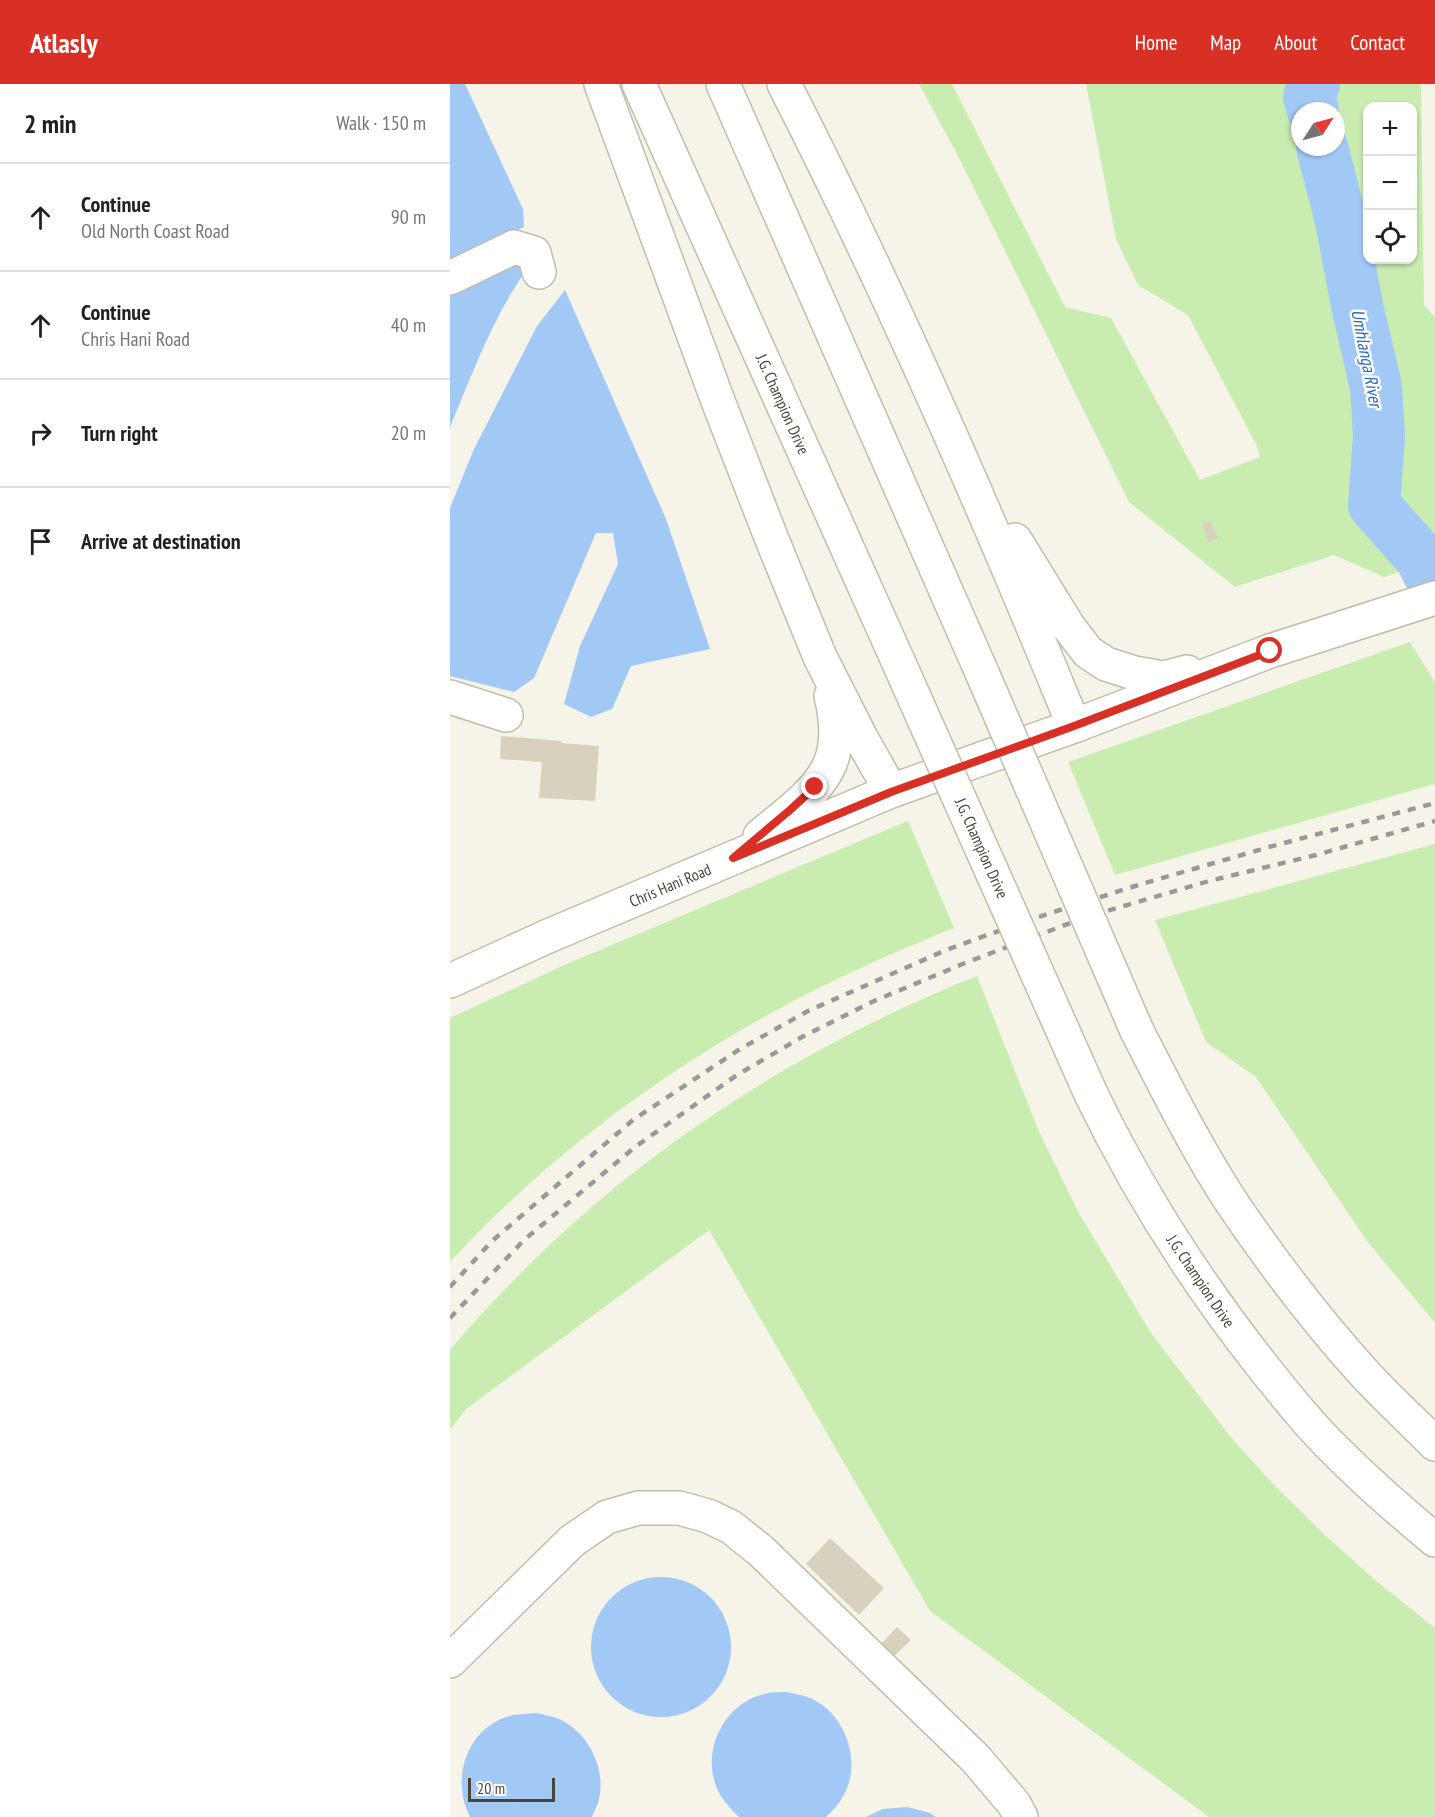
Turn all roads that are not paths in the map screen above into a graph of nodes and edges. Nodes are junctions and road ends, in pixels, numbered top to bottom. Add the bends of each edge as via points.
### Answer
1 (602, 84) edge
2 (639, 84) edge
3 (723, 84) edge
4 (784, 84) edge
5 (539, 272) dead end
6 (450, 278) edge
7 (965, 467) junction
8 (1435, 598) edge
9 (1270, 651) junction
10 (820, 657) junction
11 (450, 697) edge
12 (506, 715) dead end
13 (1074, 726) junction
14 (891, 792) junction
15 (733, 858) junction
16 (450, 981) edge
17 (1435, 1444) edge
18 (1435, 1540) edge
19 (450, 1661) edge
20 (1021, 1817) edge

1 - 10 street via 718,401
2 - 18 street, J.G. Champion Drive, bridge via 1115,1143 1155,1213 1222,1315 1283,1392 1336,1451
3 - 17 street, bridge via 1137,1031 1232,1202 1326,1329 1365,1375
4 - 7 street via 891,300
5 - 6 street via 534,253 514,247
7 - 9 street via 1005,523 1068,626 1088,652 1106,664 1164,678
7 - 13 street
8 - 9 street
9 - 13 street, Chris Hani Road
10 - 14 street
10 - 15 street via 834,707 836,741 828,770 815,787
11 - 12 street
13 - 14 street, Chris Hani Road
14 - 15 street, Chris Hani Road
15 - 16 street, Chris Hani Road
19 - 20 street via 572,1541 607,1517 638,1508 679,1508 731,1527 761,1551 976,1759

